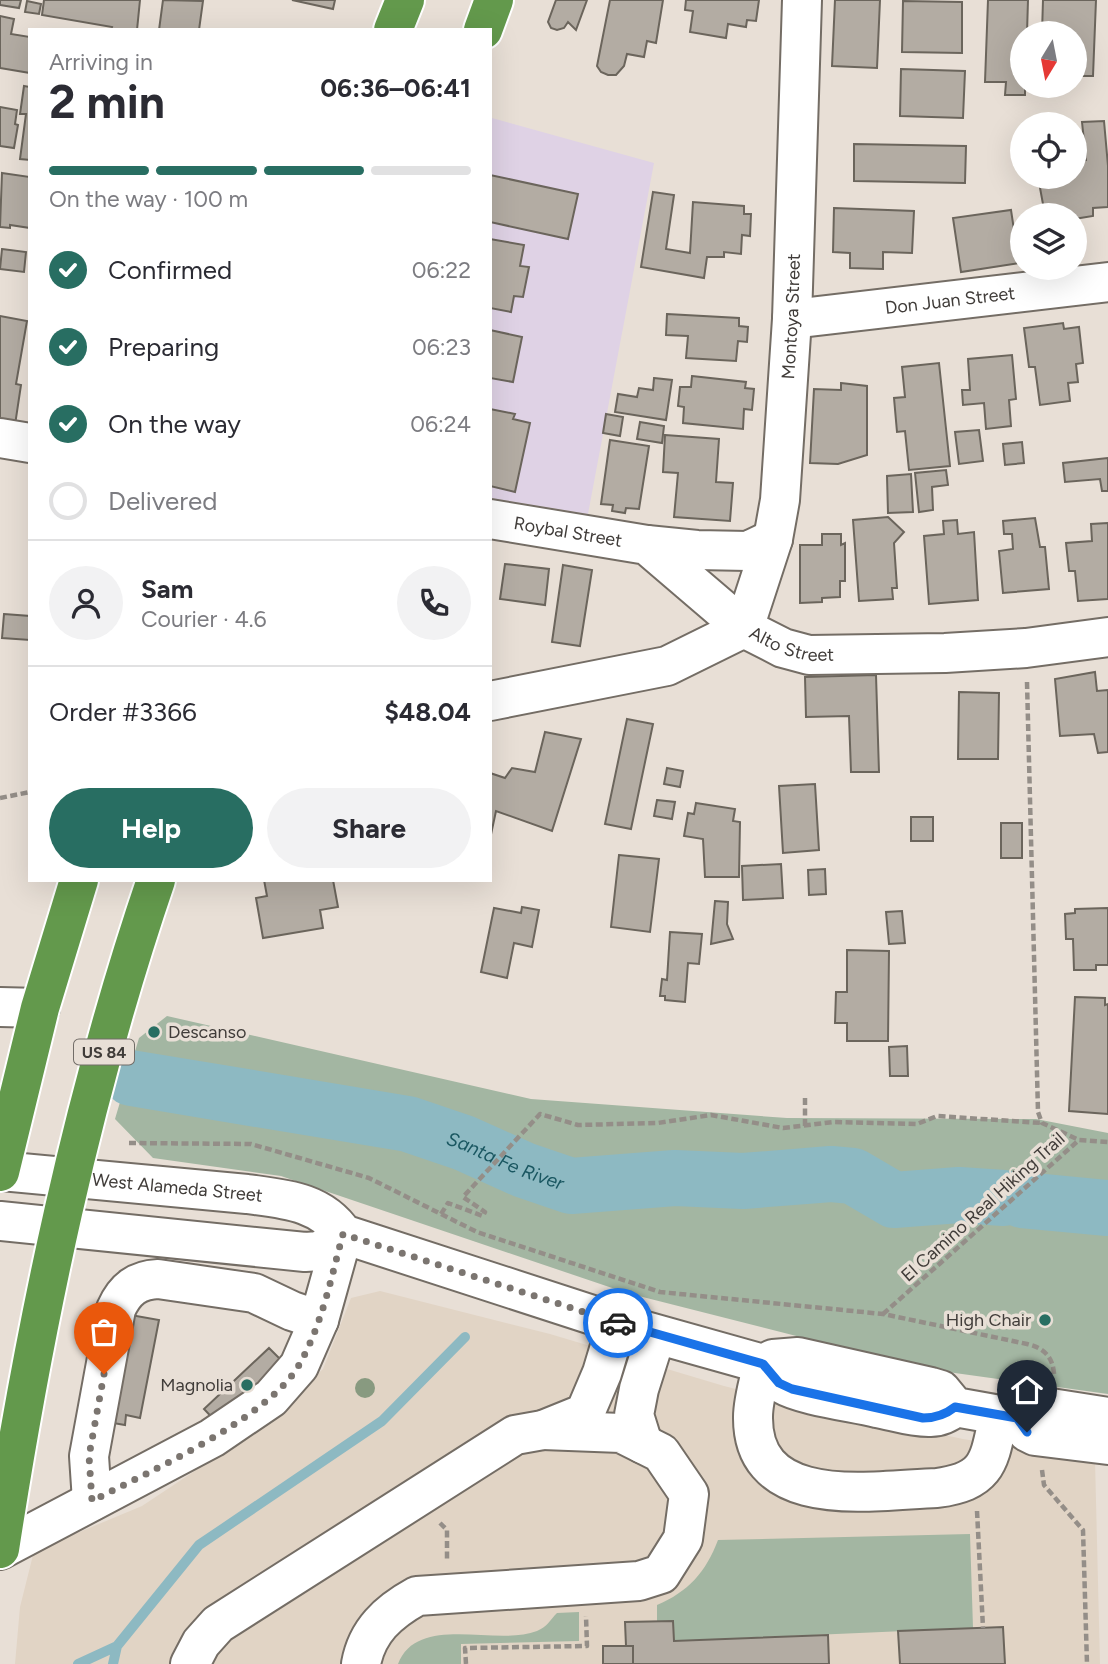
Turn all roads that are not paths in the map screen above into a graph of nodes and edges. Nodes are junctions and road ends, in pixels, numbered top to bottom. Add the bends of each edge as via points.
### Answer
1 (405, 0) edge
2 (494, 0) edge
3 (802, 0) edge
4 (394, 28) edge
5 (484, 28) edge
6 (1108, 282) edge
7 (792, 319) junction
8 (0, 438) edge
9 (28, 443) edge
10 (492, 519) edge
11 (773, 539) junction
12 (647, 545) junction
13 (744, 628) junction
14 (1108, 637) edge
15 (492, 701) edge
16 (78, 882) edge
17 (155, 882) edge
18 (0, 1007) edge
19 (40, 1008) junction
20 (0, 1171) edge
21 (71, 1178) junction
22 (0, 1221) edge
23 (60, 1227) junction
24 (343, 1234) junction
25 (319, 1320) junction
26 (618, 1323) junction
27 (656, 1335) junction
28 (763, 1364) junction
29 (1008, 1416) junction
30 (1108, 1417) edge
31 (543, 1430) junction
32 (643, 1444) junction
33 (1108, 1445) edge
34 (92, 1501) junction
35 (0, 1549) edge
36 (190, 1664) edge
37 (361, 1664) edge

1 - 4 highway
2 - 5 highway
3 - 7 street, Montoya Street
6 - 7 street, Don Juan Street
7 - 11 street, Montoya Street via 780,500
8 - 9 street
10 - 12 street, Roybal Street
11 - 12 street, Roybal Street via 748,551
11 - 13 street, Montoya Street
12 - 13 street, Roybal Street
13 - 14 street, Alto Street via 783,648 809,655 972,652
13 - 15 street, Alto Street via 667,666
16 - 19 highway
17 - 21 highway, US 84
18 - 19 street
19 - 20 highway
20 - 21 street, West Alameda Street
21 - 23 highway, US 84
21 - 24 street, West Alameda Street via 277,1199 324,1212
22 - 23 street
23 - 24 street via 305,1252 320,1251
23 - 35 highway, US 84 via 13,1460
24 - 25 street
24 - 26 street, West Alameda Street
25 - 34 street via 299,1366 271,1398 212,1438
25 - 34 street via 254,1293 158,1279 146,1279 127,1290 116,1309 89,1456
26 - 27 street, West Alameda Street
26 - 31 street via 585,1413
27 - 28 street, West Alameda Street
27 - 32 street via 634,1415
28 - 29 street, West Alameda Street via 779,1383 792,1389 923,1418 935,1418 955,1407
28 - 29 street via 753,1418 759,1447 788,1481 818,1491 937,1488 965,1481 987,1465
29 - 30 street, West Alameda Street via 1038,1406
29 - 33 street, West Alameda Street via 1035,1436
31 - 32 street via 621,1433
31 - 36 street via 515,1435 218,1625
32 - 37 street via 661,1453 689,1494 682,1539 661,1574 639,1581 417,1596 378,1626 364,1646
34 - 35 street

